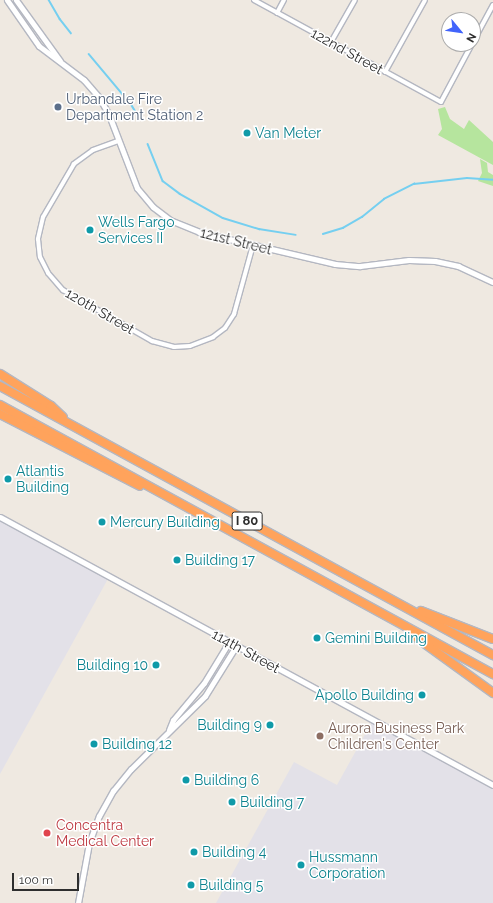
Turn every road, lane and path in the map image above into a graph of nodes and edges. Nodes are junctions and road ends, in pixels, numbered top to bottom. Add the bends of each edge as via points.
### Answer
1 (7, 0) edge
2 (16, 0) edge
3 (254, 0) edge
4 (284, 0) edge
5 (355, 0) edge
6 (425, 0) edge
7 (493, 5) edge
8 (277, 13) junction
9 (481, 27) edge
10 (331, 42) junction
11 (467, 52) edge
12 (63, 65) junction
13 (385, 72) junction
14 (118, 141) junction
15 (253, 245) junction
16 (493, 282) edge
17 (0, 374) edge
18 (0, 386) edge
19 (0, 405) edge
20 (0, 414) edge
21 (67, 422) junction
22 (0, 517) edge
23 (213, 520) junction
24 (389, 598) junction
25 (383, 613) junction
26 (493, 639) edge
27 (229, 642) junction
28 (236, 646) junction
29 (493, 655) edge
30 (493, 674) edge
31 (493, 693) edge
32 (169, 730) junction
33 (493, 785) edge
34 (80, 894) junction
35 (78, 903) edge
36 (82, 903) edge

1 - 12 street, 121st Street via 39,46
2 - 12 street, 121st Street
3 - 8 street, 122nd Street
4 - 8 street
5 - 10 street
6 - 13 street
7 - 9 street
8 - 10 street, 122nd Street
10 - 13 street, 122nd Street
11 - 13 street, 122nd Street via 441,102
12 - 14 street, 121st Street via 84,80 99,97 109,115
14 - 15 street, 121st Street via 137,188 161,214 190,229
14 - 15 street, 120th Street via 93,150 74,164 46,210 40,225 38,244 44,266 52,280 66,292 152,341 174,347 190,346 206,341 225,328 238,306
15 - 16 street, 121st Street via 348,266 409,260 435,261 458,266
17 - 21 highway via 51,406
18 - 21 highway, I 80
19 - 23 highway, I 80
20 - 23 highway via 146,490
21 - 24 highway, I 80
22 - 27 street, 114th Street
23 - 25 highway, I 80
24 - 26 highway
24 - 29 highway, I 80
25 - 30 highway, I 80
25 - 31 highway
27 - 28 street, 114th Street
27 - 32 street via 204,683 173,720
28 - 32 street via 205,696 184,719
28 - 33 street, 114th Street
32 - 34 street via 122,779 99,816 85,856
34 - 35 street
34 - 36 street

